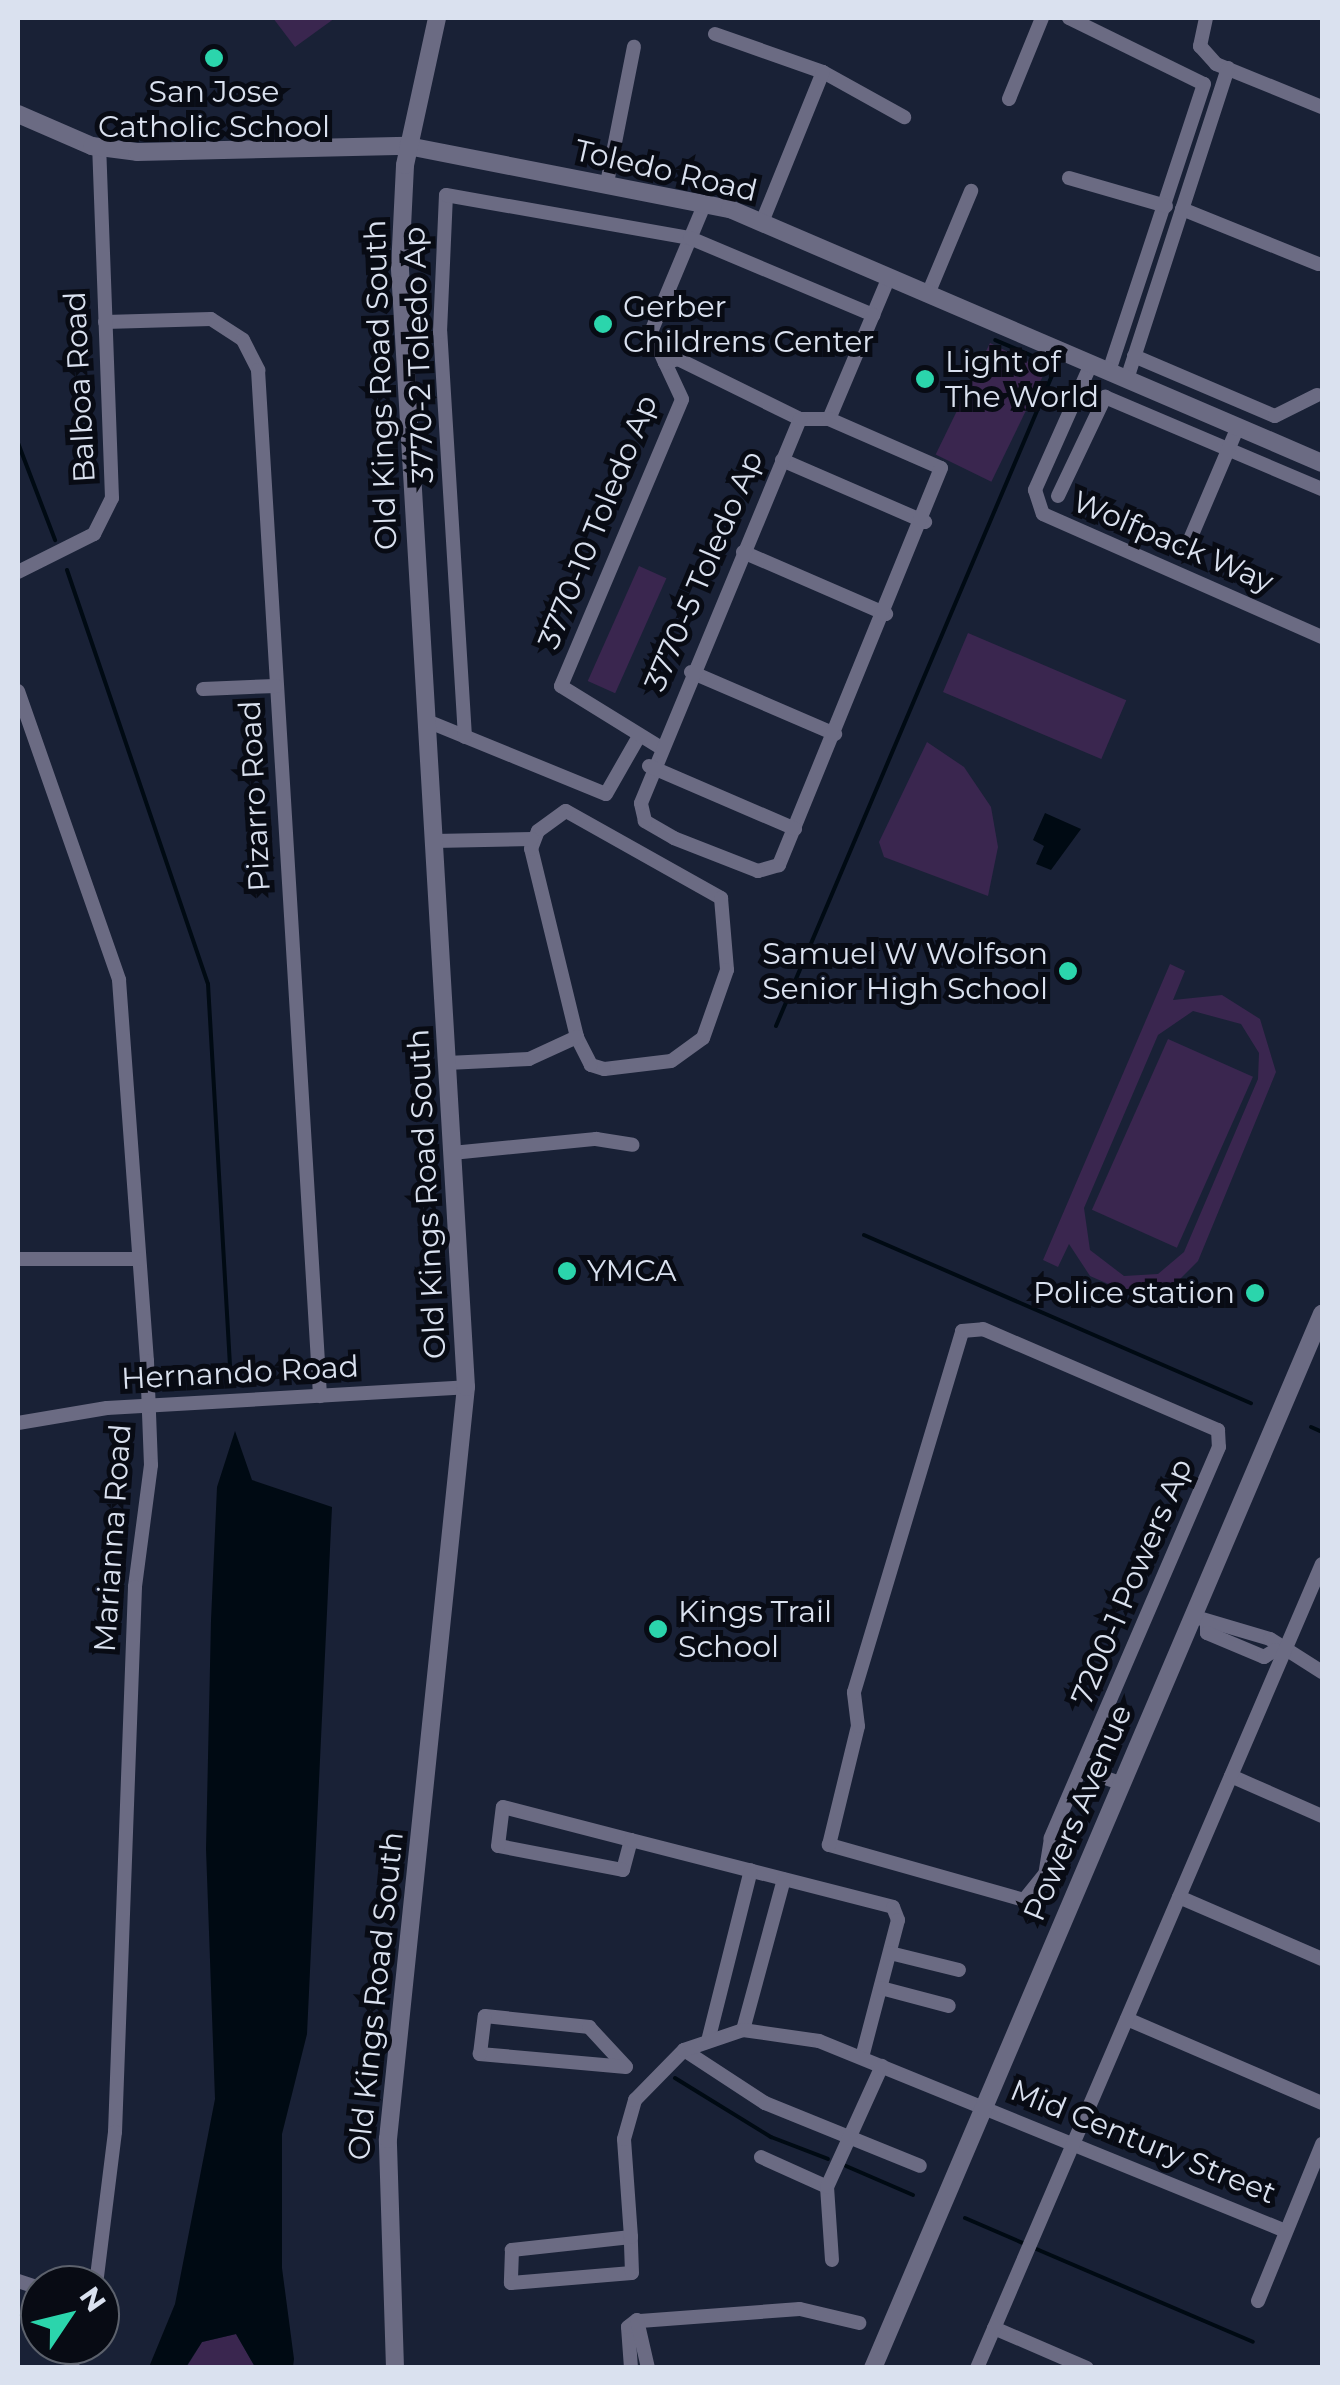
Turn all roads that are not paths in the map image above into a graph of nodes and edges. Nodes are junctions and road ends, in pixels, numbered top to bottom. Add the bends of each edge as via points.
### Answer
1 (437, 18) edge
2 (1042, 18) edge
3 (1069, 18) edge
4 (1206, 18) edge
5 (715, 34) dead end
6 (634, 47) dead end
7 (1228, 68) junction
8 (822, 72) junction
9 (1009, 99) dead end
10 (1322, 107) edge
11 (18, 114) edge
12 (904, 117) dead end
13 (408, 146) junction
14 (100, 147) junction
15 (1069, 178) dead end
16 (607, 184) junction
17 (971, 191) dead end
18 (704, 203) junction
19 (1166, 206) junction
20 (1182, 209) junction
21 (762, 222) junction
22 (690, 238) junction
23 (1318, 264) dead end
24 (889, 277) junction
25 (928, 294) junction
26 (872, 314) junction
27 (104, 322) junction
28 (1134, 356) junction
29 (665, 363) junction
30 (1091, 364) junction
31 (1118, 375) junction
32 (1321, 395) edge
33 (1275, 416) junction
34 (800, 419) junction
35 (828, 419) junction
36 (1238, 427) junction
37 (1266, 439) junction
38 (1227, 447) junction
39 (782, 460) junction
40 (1322, 463) edge
41 (1322, 488) edge
42 (1058, 496) dead end
43 (925, 522) junction
44 (1185, 550) dead end
45 (743, 552) junction
46 (18, 572) edge
47 (886, 614) junction
48 (1322, 637) edge
49 (691, 672) junction
50 (276, 686) junction
51 (204, 690) dead end
52 (18, 692) edge
53 (426, 721) junction
54 (835, 734) junction
55 (465, 737) junction
56 (638, 738) junction
57 (658, 746) junction
58 (649, 766) junction
59 (795, 829) junction
60 (532, 839) junction
61 (434, 841) junction
62 (577, 1036) junction
63 (446, 1063) junction
64 (632, 1145) dead end
65 (452, 1153) junction
66 (140, 1259) junction
67 (18, 1260) edge
68 (1322, 1314) edge
69 (466, 1387) junction
70 (320, 1396) junction
71 (149, 1406) junction
72 (18, 1423) edge
73 (1322, 1564) edge
74 (1200, 1619) junction
75 (1279, 1652) junction
76 (1322, 1672) edge
77 (1081, 1770) junction
78 (1231, 1776) junction
79 (1120, 1783) junction
80 (1322, 1816) edge
81 (631, 1840) junction
82 (751, 1870) junction
83 (784, 1878) junction
84 (1179, 1897) junction
85 (890, 1953) junction
86 (1322, 1959) edge
87 (959, 1970) dead end
88 (881, 1988) junction
89 (949, 2006) dead end
90 (1127, 2019) junction
91 (742, 2030) junction
92 (709, 2037) junction
93 (684, 2050) junction
94 (862, 2057) junction
95 (882, 2066) junction
96 (626, 2067) junction
97 (653, 2072) junction
98 (1322, 2103) edge
99 (982, 2108) junction
100 (850, 2138) junction
101 (1075, 2140) junction
102 (1322, 2144) edge
103 (761, 2157) dead end
104 (920, 2166) dead end
105 (828, 2186) junction
106 (1283, 2230) junction
107 (631, 2237) junction
108 (832, 2260) dead end
109 (99, 2265) edge
110 (1258, 2301) dead end
111 (640, 2320) junction
112 (859, 2323) dead end
113 (994, 2328) junction
114 (395, 2368) edge
115 (632, 2368) edge
116 (648, 2368) edge
117 (870, 2368) edge
118 (977, 2368) edge
119 (1087, 2368) edge

1 - 13 street, Old Kings Road South
2 - 9 street
3 - 19 street via 1202,76
4 - 7 street via 1200,46
5 - 8 street
6 - 16 street
7 - 10 street
7 - 20 street
8 - 12 street
8 - 21 street
11 - 14 street, Toledo Road
13 - 14 street, Toledo Road via 167,155
13 - 16 street, Toledo Road
13 - 53 street, Old Kings Road South via 400,268
14 - 27 street, Balboa Road
15 - 19 street
16 - 18 street, Toledo Road
17 - 25 street
18 - 21 street, Toledo Road
18 - 22 street
19 - 31 street
20 - 23 street
20 - 28 street
21 - 24 street, Toledo Road
22 - 26 street, 3770-2 Toledo Ap
22 - 29 street via 651,332
22 - 55 street, 3770-2 Toledo Ap via 465,191 442,200 440,332
24 - 25 street, Toledo Road
24 - 26 street
25 - 30 street, Toledo Road
26 - 35 street
27 - 46 street, Balboa Road via 110,507 80,545
27 - 50 street, Pizarro Road via 211,320 255,360
28 - 31 street
28 - 33 street
29 - 34 street, 3770-10 Toledo Ap via 678,359
29 - 56 street, 3770-10 Toledo Ap via 682,400 561,686
30 - 31 street, Toledo Road
30 - 48 street, Wolfpack Way via 1036,490 1043,514
31 - 36 street, Toledo Road
32 - 33 street
33 - 37 street
34 - 35 street, 3770-10 Toledo Ap
34 - 39 street, 3770-5 Toledo Ap
35 - 43 street via 941,468
36 - 37 street, Toledo Road
36 - 38 street
37 - 40 street, Toledo Road
38 - 41 street
38 - 42 street via 1106,398
38 - 44 street
39 - 43 street
39 - 45 street, 3770-5 Toledo Ap
43 - 47 street
45 - 47 street
45 - 49 street, 3770-5 Toledo Ap
47 - 54 street
49 - 54 street
49 - 57 street, 3770-5 Toledo Ap
50 - 51 street
50 - 70 street, Pizarro Road
52 - 66 street, Marianna Road via 119,980
53 - 55 street
53 - 61 street, Old Kings Road South
54 - 59 street
55 - 56 street via 606,794
56 - 57 street, 3770-10 Toledo Ap
57 - 58 street
58 - 59 street
58 - 59 street via 640,803 656,829 758,872 779,865
60 - 61 street
60 - 62 street
60 - 62 street via 566,810 578,813 715,887 727,922 727,970 708,1027 682,1056 604,1069 591,1065
61 - 63 street, Old Kings Road South
62 - 63 street via 529,1060
63 - 65 street, Old Kings Road South
64 - 65 street via 596,1139
65 - 69 street, Old Kings Road South
66 - 67 street
66 - 71 street, Marianna Road
68 - 74 street, Powers Avenue
69 - 70 street, Hernando Road
69 - 114 street, Old Kings Road South via 388,2139
70 - 71 street, Hernando Road
71 - 72 street, Hernando Road
71 - 109 street, Marianna Road via 114,2148
73 - 75 street
74 - 75 street via 1207,1634 1264,1658
74 - 79 street, Powers Avenue
75 - 76 street
75 - 78 street
77 - 77 street, 7200-1 Powers Ap via 1219,1447 1218,1430 983,1329 962,1330 854,1692 858,1726 829,1844 1024,1900 1045,1874
77 - 79 street
78 - 80 street
78 - 84 street
79 - 99 street, Powers Avenue
81 - 81 street via 503,1807 498,1846 618,1876
81 - 82 street
82 - 83 street
82 - 92 street
83 - 85 street via 893,1907
83 - 91 street
84 - 86 street
84 - 90 street
85 - 87 street
85 - 88 street
88 - 89 street
88 - 94 street
90 - 98 street
90 - 101 street
91 - 92 street
91 - 94 street, Mid Century Street
92 - 93 street
93 - 97 street
93 - 100 street via 765,2103
94 - 95 street, Mid Century Street
95 - 99 street, Mid Century Street
95 - 100 street
96 - 96 street via 480,2054 484,2016 588,2027
96 - 97 street
97 - 107 street via 624,2140
99 - 101 street, Mid Century Street
99 - 117 street, Powers Avenue
100 - 104 street
100 - 105 street
101 - 106 street, Mid Century Street
101 - 113 street
102 - 106 street
103 - 105 street
105 - 108 street
106 - 110 street
107 - 107 street via 632,2273 520,2288 508,2267 512,2250
111 - 112 street via 800,2309
111 - 115 street via 628,2327
111 - 116 street
113 - 118 street
113 - 119 street

